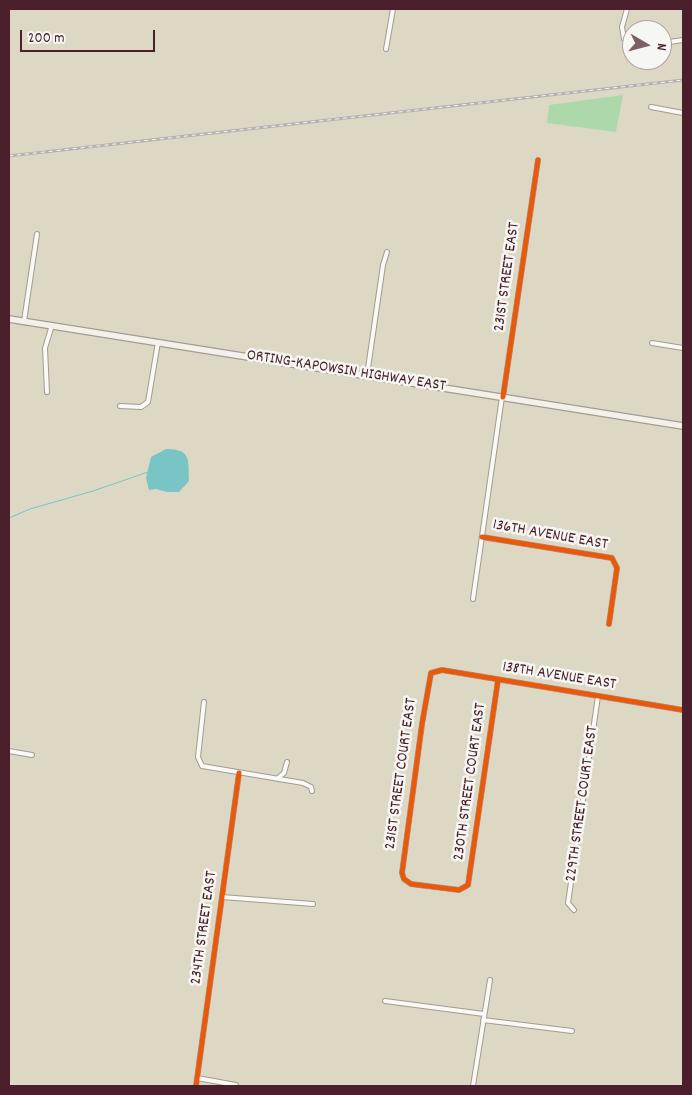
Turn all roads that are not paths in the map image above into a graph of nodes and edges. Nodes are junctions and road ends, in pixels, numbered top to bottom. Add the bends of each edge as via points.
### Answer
1 (394, 9) edge
2 (386, 49) dead end
3 (651, 107) dead end
4 (683, 112) edge
5 (538, 160) dead end
6 (37, 234) dead end
7 (387, 252) dead end
8 (9, 319) edge
9 (24, 321) junction
10 (52, 326) junction
11 (158, 342) junction
12 (652, 343) dead end
13 (683, 348) edge
14 (367, 375) junction
15 (48, 392) dead end
16 (502, 397) junction
17 (120, 406) dead end
18 (683, 426) edge
19 (482, 537) junction
20 (473, 599) dead end
21 (609, 624) dead end
22 (431, 673) joint
23 (498, 680) junction
24 (598, 696) junction
25 (204, 702) dead end
26 (683, 710) edge
27 (9, 751) edge
28 (32, 755) dead end
29 (287, 762) dead end
30 (239, 773) junction
31 (278, 778) junction
32 (312, 791) dead end
33 (466, 887) joint
34 (222, 897) junction
35 (313, 904) dead end
36 (574, 910) dead end
37 (490, 980) dead end
38 (385, 1001) dead end
39 (484, 1014) junction
40 (483, 1020) junction
41 (572, 1031) dead end
42 (197, 1078) junction
43 (236, 1084) dead end
44 (196, 1086) edge
45 (473, 1086) edge

1 - 2 street
3 - 4 street
5 - 16 street, 231ST STREET EAST
6 - 9 street
7 - 14 street
8 - 9 main road, ORTING-KAPOWSIN HIGHWAY EAST
9 - 10 main road, ORTING-KAPOWSIN HIGHWAY EAST
10 - 11 main road, ORTING-KAPOWSIN HIGHWAY EAST
10 - 15 street via 45,348
11 - 14 main road, ORTING-KAPOWSIN HIGHWAY EAST
11 - 17 street via 148,402 141,407
12 - 13 street
14 - 16 main road, ORTING-KAPOWSIN HIGHWAY EAST
16 - 18 main road, ORTING-KAPOWSIN HIGHWAY EAST
16 - 19 street, 231ST STREET EAST
19 - 20 street, 231ST STREET EAST
19 - 21 street, 136TH AVENUE EAST via 609,556 617,568
22 - 23 street, 138TH AVENUE EAST via 442,670
22 - 33 street, 231ST STREET COURT EAST via 402,873 411,884 459,890
23 - 24 street, 138TH AVENUE EAST
23 - 33 street, 230TH STREET COURT EAST
24 - 26 street, 138TH AVENUE EAST
24 - 36 street, 229TH STREET COURT EAST via 568,903
25 - 30 street via 198,757 201,764
27 - 28 street
29 - 31 street via 284,773
30 - 31 street
30 - 34 street, 234TH STREET EAST
31 - 32 street via 311,787
34 - 35 street
34 - 42 street, 234TH STREET EAST
37 - 39 street
38 - 39 street
39 - 40 street
40 - 41 street
40 - 45 street
42 - 43 street
42 - 44 street, 234TH STREET EAST

